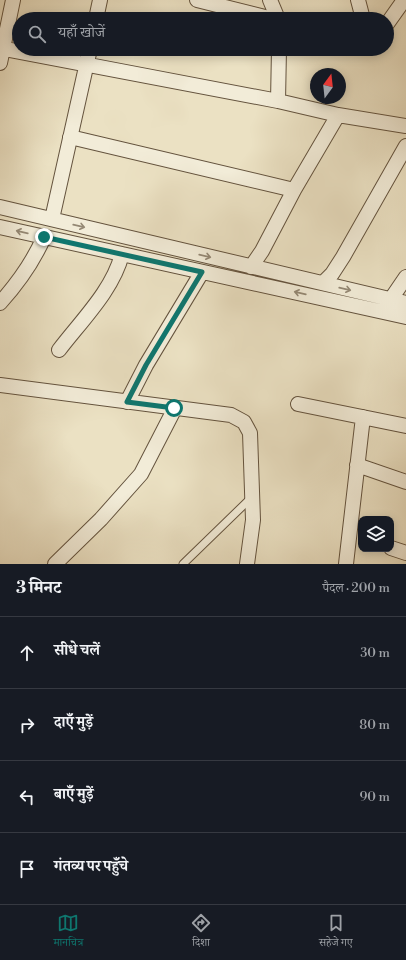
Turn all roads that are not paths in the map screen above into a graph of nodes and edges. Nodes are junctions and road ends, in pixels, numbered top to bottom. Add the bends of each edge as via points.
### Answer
1 (13, 0) edge
2 (100, 0) edge
3 (196, 0) edge
4 (270, 0) edge
5 (358, 0) edge
6 (404, 0) edge
7 (97, 12) edge
8 (245, 12) edge
9 (275, 12) edge
10 (361, 12) edge
11 (394, 14) edge
12 (1, 48) edge
13 (12, 50) edge
14 (41, 56) edge
15 (88, 56) edge
16 (279, 56) edge
17 (0, 63) edge
18 (86, 65) junction
19 (278, 101) junction
20 (338, 115) junction
21 (406, 126) edge
22 (70, 137) junction
23 (406, 146) edge
24 (294, 190) junction
25 (0, 207) edge
26 (52, 219) junction
27 (0, 227) edge
28 (44, 237) junction
29 (122, 254) junction
30 (251, 267) junction
31 (202, 272) junction
32 (406, 277) edge
33 (323, 283) junction
34 (391, 299) junction
35 (0, 303) edge
36 (406, 303) edge
37 (406, 317) edge
38 (59, 350) dead end
39 (0, 385) edge
40 (127, 402) junction
41 (298, 404) dead end
42 (174, 408) junction
43 (362, 417) junction
44 (406, 426) edge
45 (357, 465) junction
46 (406, 482) edge
47 (253, 496) junction
48 (355, 536) edge
49 (394, 549) edge
50 (406, 553) edge
51 (55, 564) edge
52 (183, 564) edge
53 (247, 564) edge
54 (346, 564) edge

1 - 12 street
2 - 7 street
3 - 8 street
4 - 9 street
5 - 10 street
6 - 11 street
12 - 13 street
12 - 17 street
14 - 18 street
15 - 18 street
16 - 19 street
18 - 19 street
18 - 22 street
19 - 20 street
20 - 21 street
20 - 24 street
22 - 24 street
22 - 26 street
23 - 33 street via 343,257
24 - 30 street via 269,239
25 - 26 street
26 -> 30 street
28 -> 27 street
28 - 29 street
28 - 35 street via 25,273
29 - 31 street
29 - 38 street via 120,263 104,291
30 - 33 street
37 -> 31 street
31 - 40 street via 146,365
32 - 34 street
33 -> 34 street
34 - 36 street
39 - 40 street
40 - 42 street
41 - 43 street
42 - 47 street via 231,415 244,422 250,433
42 - 51 street via 141,474 101,519
43 - 44 street
43 - 45 street
45 - 46 street
45 - 48 street
47 - 52 lane
47 - 53 street via 253,520
48 - 54 street
49 - 50 street

